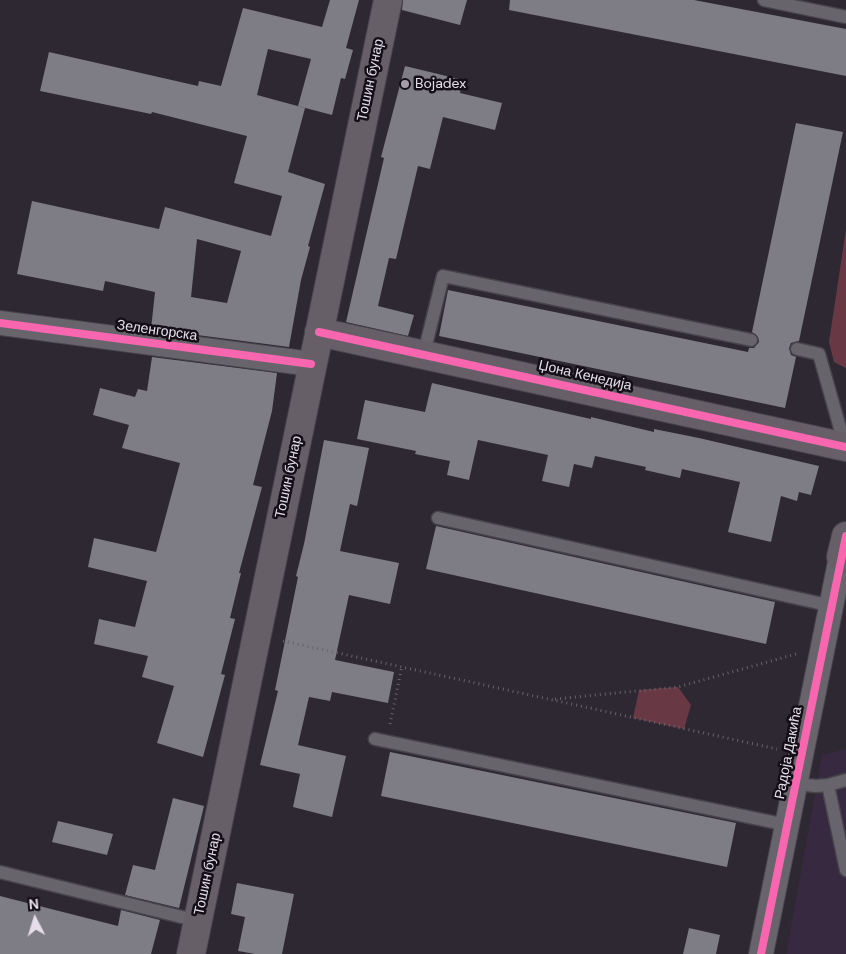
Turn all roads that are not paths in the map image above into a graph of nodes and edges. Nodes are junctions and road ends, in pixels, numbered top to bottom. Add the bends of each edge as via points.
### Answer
1 (388, 0) edge
2 (764, 0) edge
3 (846, 17) edge
4 (0, 323) edge
5 (319, 332) junction
6 (750, 340) dead end
7 (798, 349) dead end
8 (424, 353) junction
9 (312, 364) junction
10 (846, 442) edge
11 (846, 447) edge
12 (438, 518) dead end
13 (844, 550) edge
14 (832, 606) junction
15 (380, 740) road end
16 (846, 780) edge
17 (795, 784) junction
18 (828, 784) junction
19 (787, 825) junction
20 (846, 870) edge
21 (0, 872) edge
22 (198, 921) junction
23 (191, 954) edge
24 (761, 954) edge

1 - 5 main road, Тошин бунар
2 - 3 lane
4 - 9 street, Зеленгорска
5 - 8 main road, Џона Кенедија
5 - 9 main road, Тошин бунар
6 - 8 lane via 443,276
7 - 10 lane via 819,354
8 - 11 main road, Џона Кенедија
9 - 22 main road, Тошин бунар
12 - 14 lane
13 - 14 street, Радоја Дакића
14 - 17 street, Радоја Дакића
15 - 19 lane
16 - 18 lane
17 - 18 lane
17 - 19 street, Радоја Дакића
18 - 20 lane
19 - 24 street, Радоја Дакића
21 - 22 lane
22 - 23 main road, Тошин бунар

